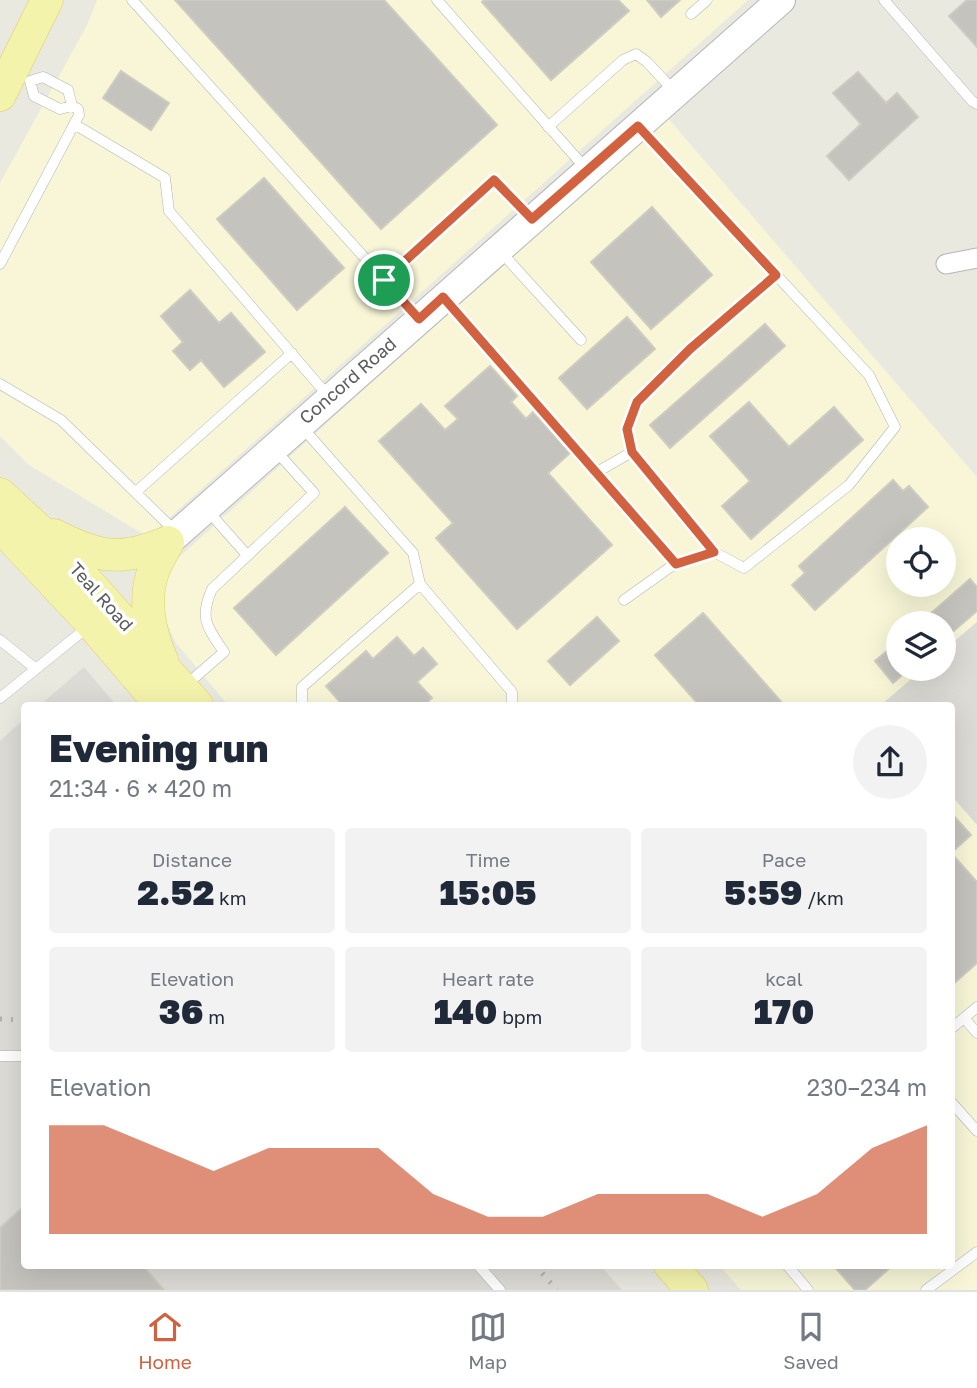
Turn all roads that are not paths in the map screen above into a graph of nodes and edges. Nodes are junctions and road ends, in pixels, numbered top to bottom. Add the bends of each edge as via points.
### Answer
1 (47, 0) edge
2 (132, 0) edge
3 (437, 0) edge
4 (707, 0) edge
5 (781, 0) edge
6 (884, 0) edge
7 (691, 14) dead end
8 (14, 83) edge
9 (675, 93) junction
10 (977, 104) edge
11 (72, 106) junction
12 (74, 124) junction
13 (638, 126) junction
14 (548, 127) junction
15 (587, 170) junction
16 (532, 219) junction
17 (498, 249) junction
18 (977, 258) edge
19 (0, 264) edge
20 (946, 264) dead end
21 (776, 275) junction
22 (384, 280) junction
23 (443, 297) junction
24 (419, 319) junction
25 (581, 340) dead end
26 (292, 353) junction
27 (0, 384) edge
28 (330, 397) junction
29 (300, 424) junction
30 (273, 448) junction
31 (632, 452) junction
32 (597, 472) junction
33 (137, 491) junction
34 (0, 494) edge
35 (205, 509) junction
36 (0, 526) edge
37 (37, 526) junction
38 (173, 538) junction
39 (714, 552) junction
40 (247, 555) junction
41 (676, 564) junction
42 (420, 584) junction
43 (624, 600) dead end
44 (92, 624) junction
45 (1, 642) edge
46 (36, 669) junction
47 (176, 692) edge
48 (0, 698) edge
49 (302, 702) edge
50 (512, 702) edge
51 (977, 1007) edge
52 (964, 1018) junction
53 (955, 1026) edge
54 (977, 1033) edge
55 (0, 1056) edge
56 (21, 1056) edge
57 (955, 1106) edge
58 (977, 1131) edge
59 (977, 1252) edge
60 (955, 1268) edge
61 (482, 1269) edge
62 (790, 1269) edge
63 (954, 1269) edge
64 (500, 1290) edge
65 (808, 1290) edge
66 (926, 1290) edge

1 - 8 main road
2 - 22 lane
3 - 14 lane
4 - 7 lane
5 - 9 street, Concord Road
6 - 10 lane
8 - 11 lane via 60,109
8 - 11 lane via 43,78 68,90
9 - 13 street, Concord Road
9 - 14 lane via 636,54
11 - 12 lane via 79,114
12 - 19 lane
12 - 26 lane via 165,178 169,211
13 - 15 street, Concord Road
13 - 21 lane
14 - 15 lane
15 - 16 street, Concord Road
16 - 17 street, Concord Road
16 - 22 lane via 494,180
17 - 23 street, Concord Road
17 - 25 lane
18 - 20 street
21 - 31 lane via 637,402 627,429
21 - 39 lane via 869,375 895,427 849,485 744,568
22 - 24 lane
23 - 24 street, Concord Road
23 - 32 lane
24 - 28 street, Concord Road
26 - 28 lane
26 - 33 lane
27 - 33 lane via 61,420
28 - 29 street, Concord Road
29 - 30 street, Concord Road
29 - 42 lane via 413,553
30 - 35 street, Concord Road
30 - 40 lane via 314,492
31 - 32 lane
31 - 39 lane
32 - 41 lane
33 - 38 lane
34 - 37 main road, Teal Road
35 - 38 street, Concord Road
35 - 40 lane
36 - 44 main road, Teal Road
37 - 38 main road via 95,553 144,552
37 - 47 main road, Teal Road
38 - 47 main road via 153,571 148,604 154,642
39 - 41 lane
40 - 47 lane via 212,589 204,608 208,629 224,652
41 - 43 lane
42 - 49 lane via 302,687
42 - 50 lane via 512,692
44 - 46 lane
44 - 47 main road, Teal Road
45 - 46 lane
46 - 48 lane
51 - 52 lane
52 - 53 lane
52 - 54 lane
55 - 56 lane
57 - 58 lane
59 - 60 lane
61 - 64 lane
62 - 65 lane
63 - 66 lane

